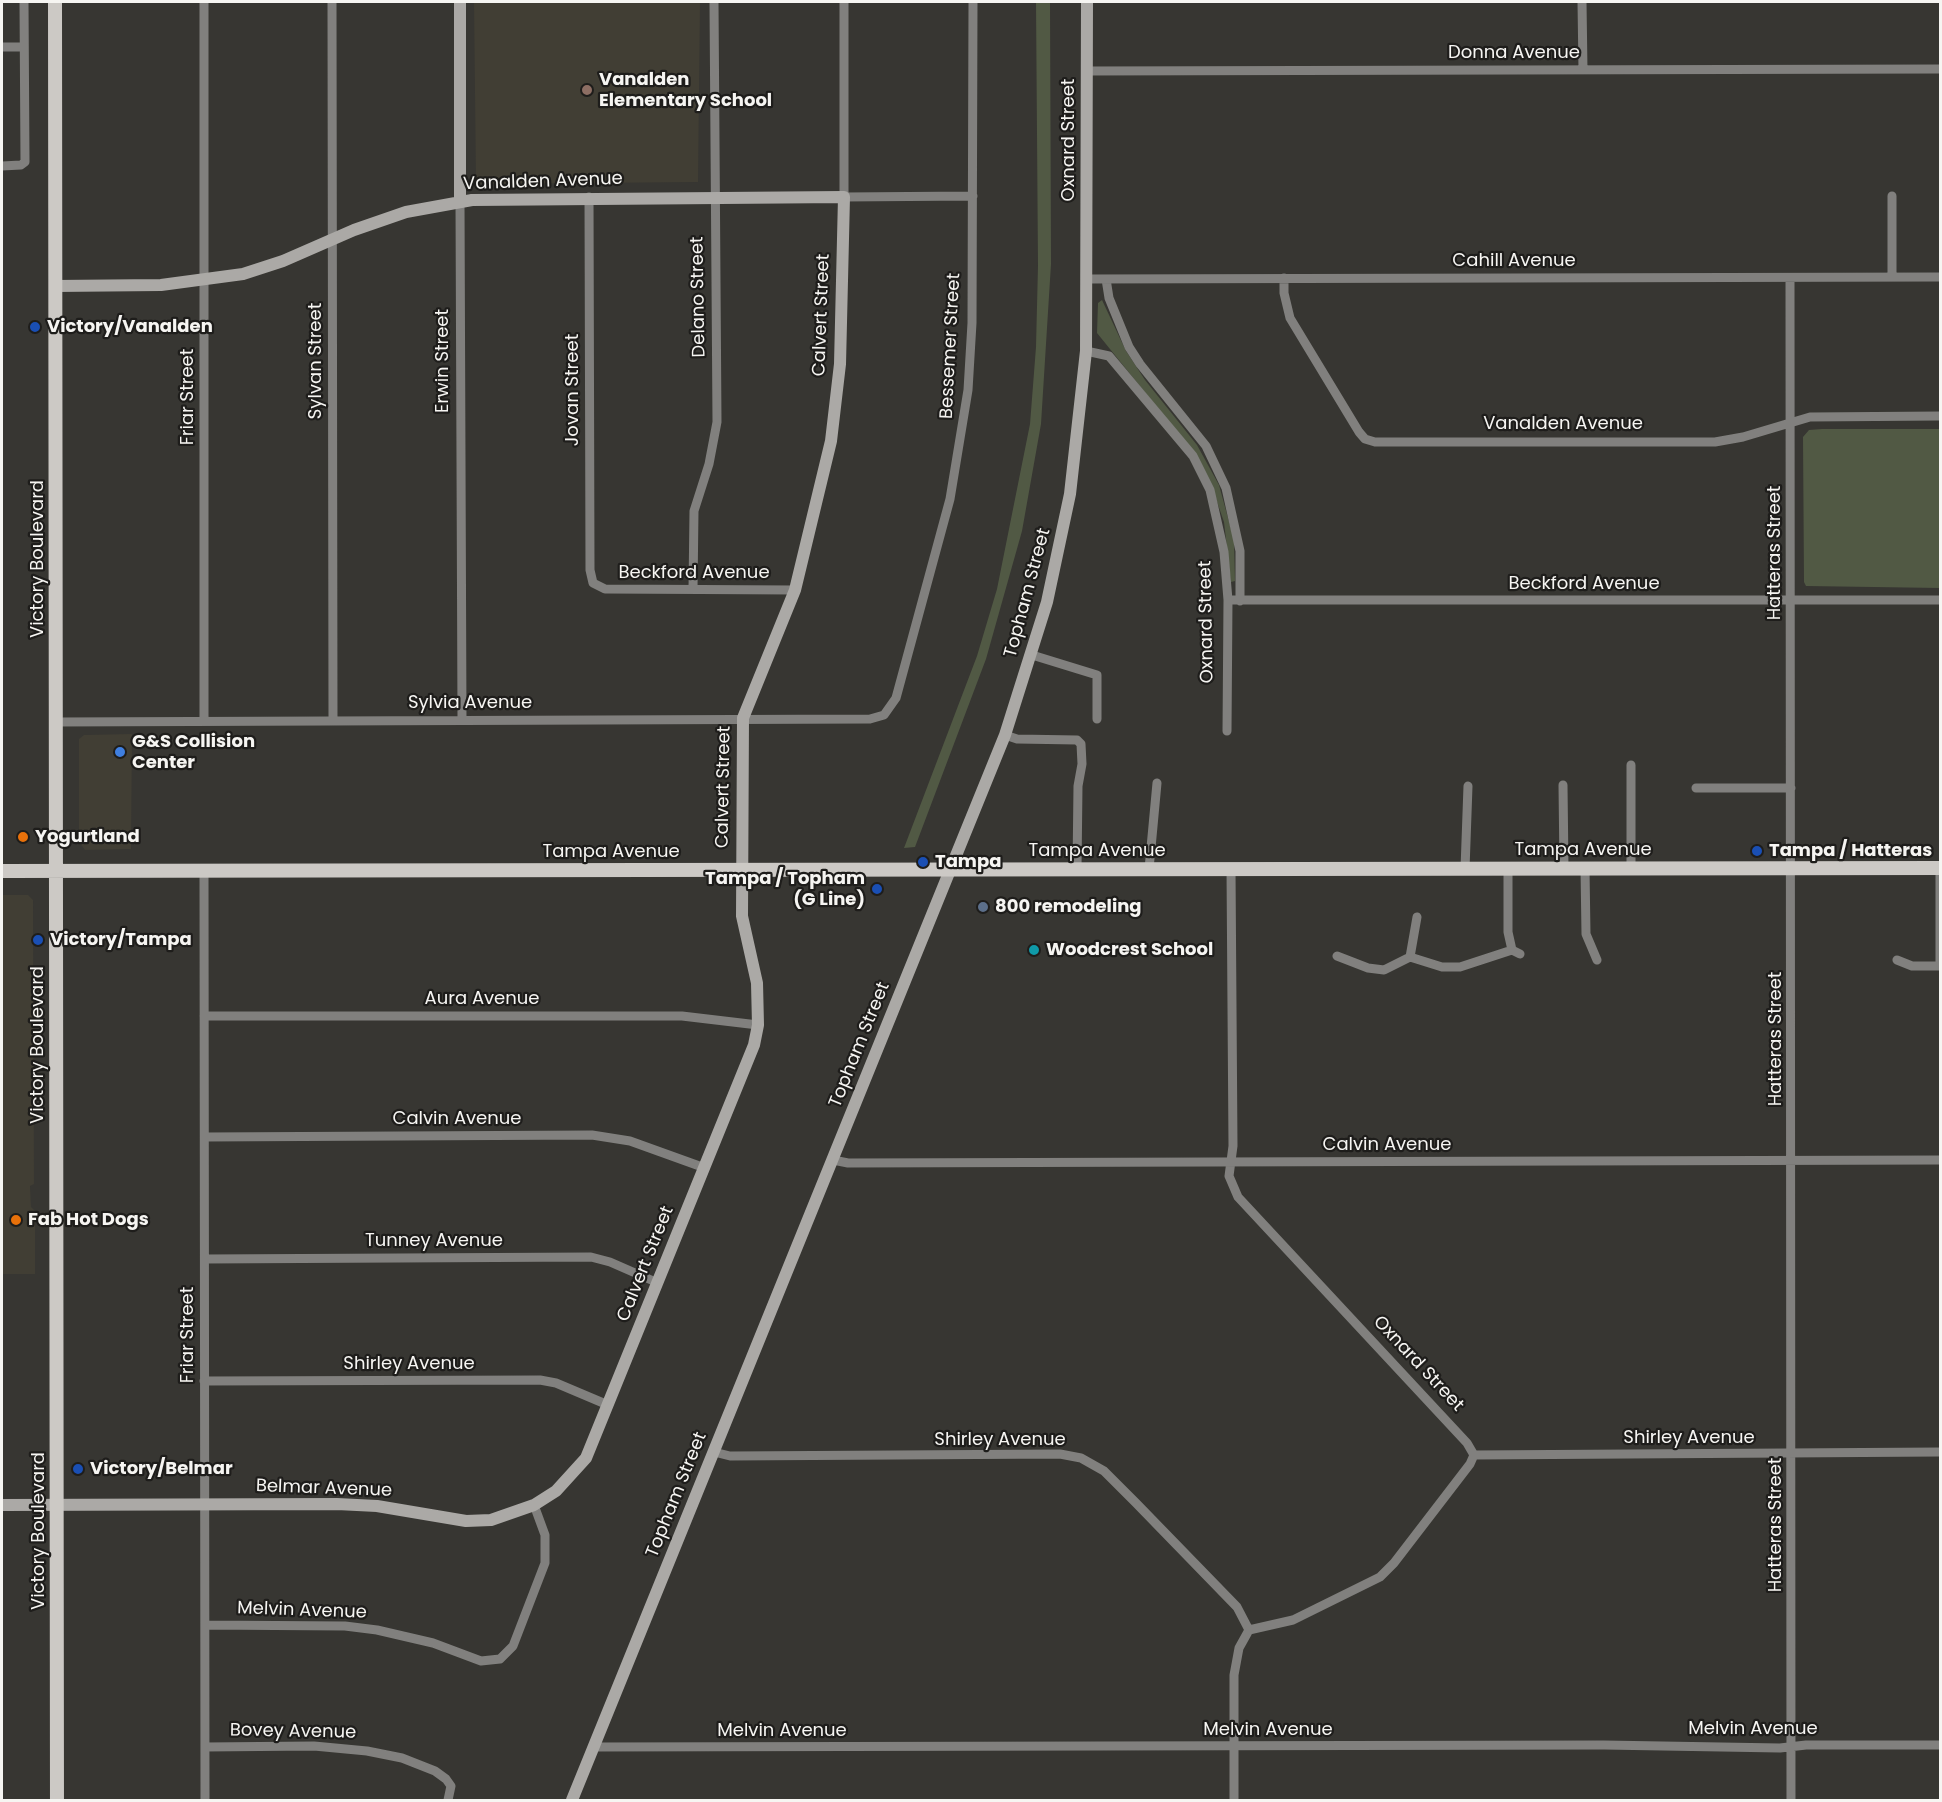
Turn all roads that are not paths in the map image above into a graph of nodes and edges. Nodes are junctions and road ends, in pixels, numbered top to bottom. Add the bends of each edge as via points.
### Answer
1 (24, 2) edge
2 (55, 2) edge
3 (204, 2) edge
4 (332, 2) edge
5 (460, 2) edge
6 (714, 2) edge
7 (844, 2) edge
8 (973, 2) edge
9 (1086, 2) edge
10 (1582, 2) edge
11 (24, 46) junction
12 (2, 47) edge
13 (1941, 69) edge
14 (1582, 70) junction
15 (1087, 71) junction
16 (2, 166) edge
17 (973, 195) junction
18 (1892, 195) dead end
19 (589, 197) junction
20 (844, 197) junction
21 (715, 198) junction
22 (460, 202) junction
23 (333, 241) junction
24 (1892, 277) junction
25 (1941, 277) edge
26 (1284, 278) junction
27 (1790, 278) junction
28 (1088, 279) junction
29 (1106, 279) junction
30 (204, 280) junction
31 (55, 286) junction
32 (1086, 351) junction
33 (1941, 416) edge
34 (1790, 423) junction
35 (593, 583) joint
36 (693, 589) junction
37 (795, 590) junction
38 (1228, 600) junction
39 (1240, 600) junction
40 (1791, 600) junction
41 (1941, 600) edge
42 (1032, 655) junction
43 (884, 715) joint
44 (742, 718) junction
45 (1098, 719) dead end
46 (204, 720) junction
47 (333, 720) junction
48 (462, 720) junction
49 (57, 722) junction
50 (1227, 731) dead end
51 (1005, 735) junction
52 (1631, 765) dead end
53 (1157, 783) dead end
54 (1563, 784) dead end
55 (1468, 786) dead end
56 (1696, 788) dead end
57 (1791, 788) junction
58 (1508, 868) junction
59 (1564, 868) junction
60 (1792, 868) junction
61 (1940, 868) edge
62 (742, 869) junction
63 (951, 869) junction
64 (1077, 869) junction
65 (1149, 869) junction
66 (1231, 869) junction
67 (1465, 869) junction
68 (1585, 869) junction
69 (1631, 869) junction
70 (2, 871) edge
71 (56, 871) junction
72 (204, 871) junction
73 (1418, 917) dead end
74 (1337, 956) dead end
75 (1410, 957) junction
76 (1597, 960) dead end
77 (1897, 960) dead end
78 (1940, 966) edge
79 (204, 1016) junction
80 (759, 1025) junction
81 (205, 1137) junction
82 (833, 1160) junction
83 (1792, 1160) junction
84 (1941, 1160) edge
85 (1229, 1163) junction
86 (705, 1168) junction
87 (205, 1259) junction
88 (658, 1283) junction
89 (204, 1381) junction
90 (608, 1405) junction
91 (714, 1452) junction
92 (1941, 1452) edge
93 (1474, 1455) junction
94 (1792, 1455) junction
95 (204, 1503) junction
96 (56, 1504) junction
97 (2, 1505) edge
98 (534, 1505) junction
99 (205, 1625) junction
100 (1249, 1630) junction
101 (1941, 1745) edge
102 (205, 1747) junction
103 (1234, 1747) junction
104 (1791, 1747) junction
105 (594, 1748) junction
106 (57, 1800) edge
107 (205, 1800) edge
108 (448, 1800) edge
109 (572, 1800) edge
110 (1234, 1800) edge
111 (1791, 1800) edge

1 - 11 street
2 - 31 main road, Victory Boulevard
3 - 30 street, Friar Street
4 - 23 street, Sylvan Street
5 - 22 street, Erwin Street
6 - 21 street, Delano Street
7 - 20 street, Calvert Street
8 - 17 street, Bessemer Street
9 - 15 street, Oxnard Street
10 - 14 street
11 - 12 street
11 - 16 street via 25,162
13 - 14 street, Donna Avenue
14 - 15 street, Donna Avenue
15 - 28 street, Oxnard Street
17 - 20 street, Vanalden Avenue
17 - 43 street, Bessemer Street via 972,323 960,445 950,499 896,698
18 - 24 street
19 - 21 street, Vanalden Avenue
19 - 22 street, Vanalden Avenue
19 - 35 street, Jovan Street
20 - 21 street, Vanalden Avenue
20 - 37 street, Calvert Street via 838,386 831,441
21 - 36 street, Delano Street via 717,422 694,511
22 - 23 street, Vanalden Avenue via 406,212
22 - 48 street, Erwin Street
23 - 30 street, Vanalden Avenue via 243,274
23 - 47 street, Sylvan Street
24 - 25 street, Cahill Avenue
24 - 27 street, Cahill Avenue
26 - 27 street, Cahill Avenue
26 - 29 street, Cahill Avenue
26 - 34 street, Vanalden Avenue via 1290,318 1359,432 1375,442 1715,442
27 - 34 street, Hatteras Street
28 - 29 street, Cahill Avenue
28 - 32 street, Topham Street
29 - 39 street, Oxnard Street via 1109,298 1129,347 1206,446 1226,488 1240,551
30 - 31 street, Vanalden Avenue via 161,285
30 - 46 street, Friar Street
31 - 49 main road, Victory Boulevard
32 - 38 street, Oxnard Street via 1109,356 1193,456 1218,517
32 - 42 street, Topham Street via 1070,494 1058,559
33 - 34 street, Vanalden Avenue via 1826,416
34 - 40 street, Hatteras Street
35 - 36 street, Beckford Avenue via 605,589
36 - 37 street, Beckford Avenue
37 - 44 street, Calvert Street
38 - 39 street, Beckford Avenue
38 - 50 street, Oxnard Street
39 - 40 street, Beckford Avenue
40 - 41 street, Beckford Avenue
40 - 57 street, Hatteras Street
42 - 45 street via 1097,675
42 - 51 street, Topham Street
43 - 44 street, Sylvia Avenue via 870,719
44 - 48 street, Sylvia Avenue
44 - 62 street, Calvert Street
46 - 47 street, Sylvia Avenue
46 - 49 street, Sylvia Avenue
47 - 48 street, Sylvia Avenue
49 - 71 main road, Victory Boulevard
51 - 63 street, Topham Street
51 - 64 street via 1017,739 1077,740 1081,744
52 - 69 street
53 - 65 street
54 - 59 street
55 - 67 street
56 - 57 street
57 - 60 street, Hatteras Street
58 - 59 main road, Tampa Avenue
58 - 67 main road, Tampa Avenue
58 - 75 street via 1508,932 1516,952 1460,967 1442,967
59 - 68 main road, Tampa Avenue
60 - 61 main road, Tampa Avenue
60 - 69 main road, Tampa Avenue
60 - 83 street, Hatteras Street
61 - 78 street
62 - 63 main road, Tampa Avenue
62 - 72 main road, Tampa Avenue
62 - 80 street, Calvert Street via 742,925 757,983
63 - 64 main road, Tampa Avenue
63 - 82 street, Topham Street
64 - 65 main road, Tampa Avenue
65 - 66 main road, Tampa Avenue
66 - 67 main road, Tampa Avenue
66 - 85 street, Oxnard Street via 1233,1146
68 - 69 main road, Tampa Avenue
68 - 76 street via 1586,934
70 - 71 main road, Tampa Avenue
71 - 72 main road, Tampa Avenue
71 - 96 main road, Victory Boulevard
72 - 79 street, Friar Street
73 - 75 street
74 - 75 street via 1368,969 1384,970
77 - 78 street via 1912,966
79 - 80 street, Aura Avenue via 682,1016
79 - 81 street, Friar Street
80 - 86 street, Calvert Street
81 - 86 street, Calvin Avenue via 592,1135 630,1141
81 - 87 street, Friar Street
82 - 85 street, Calvin Avenue
82 - 91 street, Topham Street
83 - 84 street, Calvin Avenue
83 - 85 street, Calvin Avenue
83 - 94 street, Hatteras Street
85 - 93 street, Oxnard Street via 1229,1176 1238,1197
86 - 88 street, Calvert Street
87 - 88 street, Tunney Avenue via 591,1257
87 - 89 street, Friar Street
88 - 90 street, Calvert Street
89 - 90 street, Shirley Avenue via 540,1380
89 - 95 street, Friar Street
90 - 98 street, Calvert Street via 586,1458 556,1491
91 - 100 street, Shirley Avenue via 730,1456 1060,1454 1081,1458 1104,1471 1136,1503 1237,1607
91 - 105 street, Topham Street
92 - 94 street, Shirley Avenue
93 - 94 street, Shirley Avenue
93 - 100 street via 1380,1577 1293,1620
94 - 104 street, Hatteras Street
95 - 96 street, Belmar Avenue
95 - 98 street, Belmar Avenue via 377,1506 466,1521 504,1517
95 - 99 street, Friar Street
96 - 97 street, Belmar Avenue
96 - 106 main road, Victory Boulevard
98 - 99 street, Melvin Avenue via 544,1535 545,1563 513,1646 500,1659 481,1661 433,1643 345,1626
99 - 102 street, Friar Street
100 - 103 street via 1236,1658
101 - 104 street, Melvin Avenue
102 - 107 street, Friar Street
102 - 108 street, Bovey Avenue via 339,1747 402,1758 446,1779 451,1786
103 - 104 street, Melvin Avenue
103 - 105 street, Melvin Avenue
103 - 110 street
104 - 111 street, Hatteras Street
105 - 109 street, Topham Street

